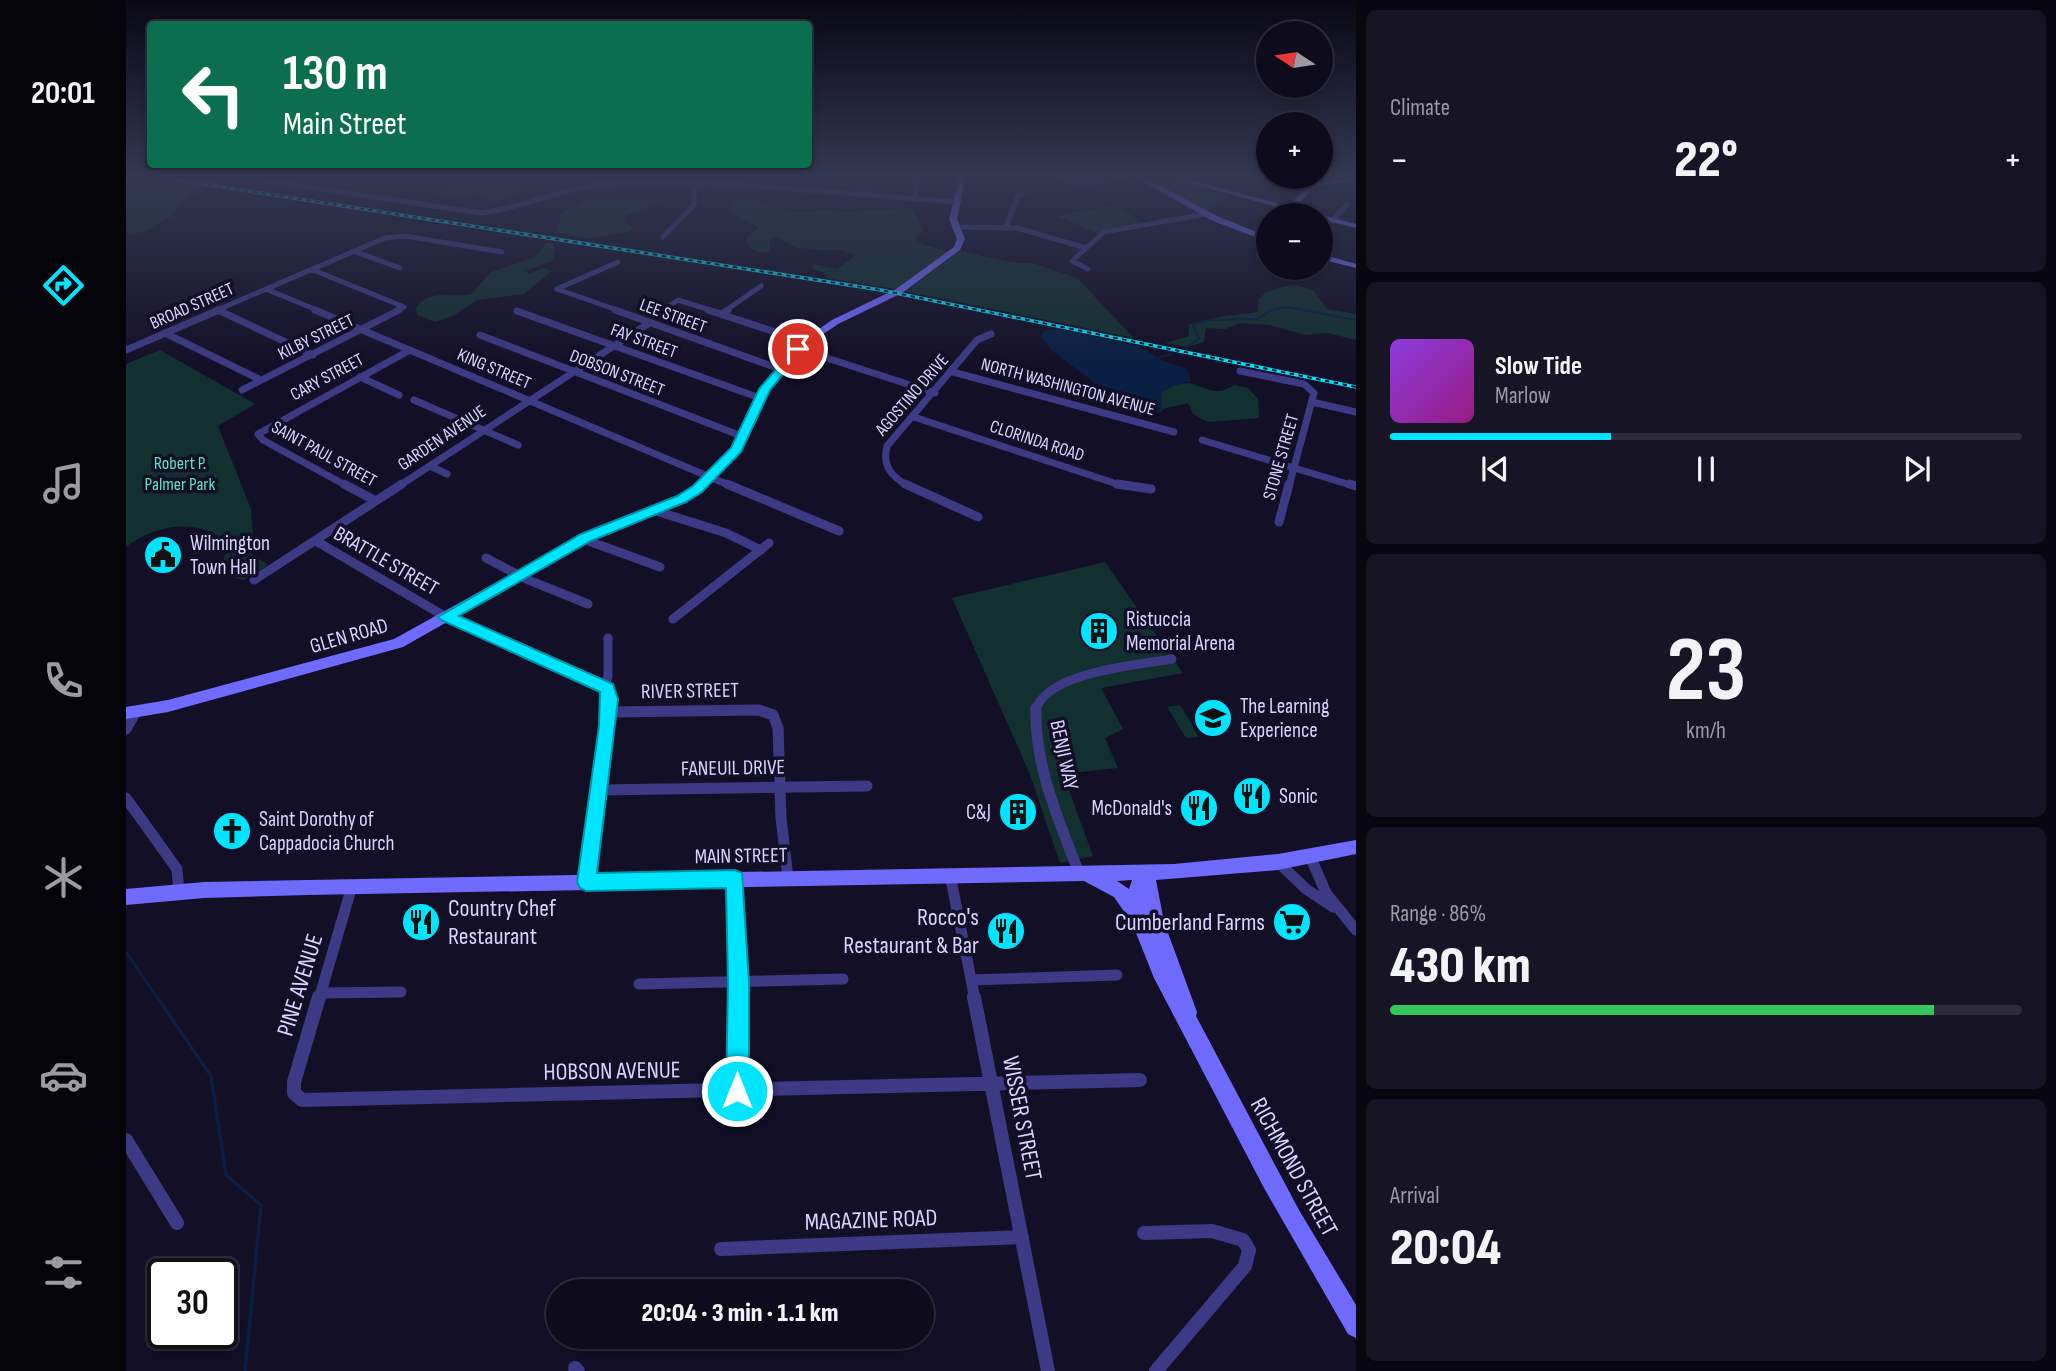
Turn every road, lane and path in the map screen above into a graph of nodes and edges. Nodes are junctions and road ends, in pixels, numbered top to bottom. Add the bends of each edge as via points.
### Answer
1 (383, 239) edge
2 (423, 239) edge
3 (959, 239) edge
4 (1060, 239) edge
5 (1097, 239) edge
6 (1086, 248) junction
7 (353, 251) junction
8 (502, 252) dead end
9 (1333, 260) edge
10 (618, 262) dead end
11 (1356, 266) edge
12 (400, 268) dead end
13 (311, 269) junction
14 (1088, 269) dead end
15 (761, 286) dead end
16 (266, 289) junction
17 (666, 308) dead end
18 (218, 310) junction
19 (517, 311) dead end
20 (723, 313) junction
21 (649, 323) junction
22 (363, 330) junction
23 (165, 333) junction
24 (991, 334) dead end
25 (480, 335) dead end
26 (802, 345) junction
27 (612, 346) junction
28 (126, 350) edge
29 (410, 350) junction
30 (313, 355) junction
31 (780, 369) junction
32 (1240, 371) dead end
33 (571, 372) junction
34 (953, 372) junction
35 (360, 377) junction
36 (261, 380) junction
37 (242, 390) dead end
38 (935, 393) junction
39 (399, 395) dead end
40 (760, 398) junction
41 (414, 400) dead end
42 (528, 400) junction
43 (1312, 402) junction
44 (1356, 412) edge
45 (914, 417) junction
46 (482, 431) junction
47 (1174, 432) dead end
48 (259, 433) joint
49 (744, 437) junction
50 (1202, 440) dead end
51 (518, 445) dead end
52 (430, 466) junction
53 (1294, 468) junction
54 (447, 474) dead end
55 (711, 477) junction
56 (1356, 486) edge
57 (1151, 489) dead end
58 (376, 501) junction
59 (653, 510) junction
60 (978, 517) dead end
61 (1279, 522) dead end
62 (839, 531) dead end
63 (583, 540) junction
64 (316, 541) junction
65 (486, 558) dead end
66 (660, 567) dead end
67 (520, 575) junction
68 (254, 580) dead end
69 (588, 604) dead end
70 (446, 617) junction
71 (673, 619) dead end
72 (608, 638) dead end
73 (1172, 659) dead end
74 (604, 685) junction
75 (609, 712) junction
76 (130, 713) edge
77 (126, 729) edge
78 (780, 786) junction
79 (867, 786) dead end
80 (599, 790) junction
81 (126, 798) edge
82 (1356, 847) edge
83 (1310, 856) junction
84 (1278, 862) junction
85 (1146, 872) junction
86 (1079, 873) junction
87 (950, 875) junction
88 (788, 878) junction
89 (735, 879) junction
90 (586, 882) junction
91 (352, 886) junction
92 (179, 892) junction
93 (126, 897) edge
94 (1336, 909) junction
95 (1143, 928) junction
96 (1356, 930) edge
97 (1117, 975) dead end
98 (843, 979) dead end
99 (971, 980) junction
100 (739, 982) junction
101 (639, 984) dead end
102 (401, 992) dead end
103 (321, 993) junction
104 (1193, 1030) junction
105 (1140, 1080) dead end
106 (992, 1083) junction
107 (737, 1091) junction
108 (296, 1096) joint
109 (126, 1140) edge
110 (177, 1223) dead end
111 (1144, 1233) dead end
112 (1022, 1237) junction
113 (721, 1249) dead end
114 (1356, 1326) edge
115 (1048, 1371) edge
116 (1156, 1371) edge

1 - 7 street, BROAD STREET
2 - 8 street, BROAD STREET
3 - 26 street, GLEN ROAD via 943,259 903,289 827,326
4 - 6 street
5 - 6 street
6 - 14 street via 1072,262
7 - 12 street
7 - 13 street, BROAD STREET
9 - 11 street
10 - 21 street, LEE STREET via 557,289
13 - 16 street, BROAD STREET
13 - 22 street, KILBY STREET via 399,303 402,309
15 - 20 street
16 - 18 street, BROAD STREET
16 - 22 street, KING STREET
17 - 20 street via 678,300
18 - 23 street, BROAD STREET
18 - 30 street
19 - 27 street, FAY STREET
20 - 26 street
21 - 27 street, GARDEN AVENUE
21 - 31 street, LEE STREET
22 - 29 street, KING STREET
22 - 30 street, KILBY STREET
23 - 28 street, BROAD STREET
23 - 36 street
24 - 34 street, AGOSTINO DRIVE via 977,340
25 - 33 street, DOBSON STREET
26 - 31 street, GLEN ROAD
26 - 38 street
27 - 33 street, GARDEN AVENUE
27 - 40 street, FAY STREET
29 - 35 street, CARY STREET
29 - 42 street, KING STREET
30 - 36 street, KILBY STREET
31 - 40 street, GLEN ROAD
32 - 43 street via 1307,386 1313,391
33 - 42 street, GARDEN AVENUE
33 - 49 street, DOBSON STREET
34 - 38 street, AGOSTINO DRIVE
34 - 47 street, NORTH WASHINGTON AVENUE
35 - 39 street
35 - 48 street, CARY STREET
36 - 37 street, KILBY STREET
38 - 45 street, AGOSTINO DRIVE
40 - 49 street, GLEN ROAD
41 - 46 street
42 - 46 street, GARDEN AVENUE
42 - 55 street, KING STREET
43 - 44 street
43 - 53 street, STONE STREET
45 - 57 street, CLORINDA ROAD via 1124,486
45 - 60 street, AGOSTINO DRIVE via 886,449 887,470 906,486
46 - 51 street
46 - 52 street, GARDEN AVENUE
48 - 58 street, SAINT PAUL STREET via 262,440
49 - 55 street, GLEN ROAD
50 - 53 street
52 - 54 street
52 - 58 street, GARDEN AVENUE
53 - 56 street
53 - 61 street, STONE STREET
55 - 59 street, GLEN ROAD via 687,496
55 - 62 street, KING STREET
58 - 64 street, GARDEN AVENUE
59 - 63 street, GLEN ROAD
59 - 71 street via 765,547
63 - 66 street
63 - 67 street, GLEN ROAD
64 - 68 street, GARDEN AVENUE
64 - 70 street, BRATTLE STREET
65 - 67 street
67 - 69 street
67 - 70 street, GLEN ROAD
70 - 74 street, BRATTLE STREET
70 - 76 street, GLEN ROAD via 378,650
72 - 74 street
73 - 86 street, BENJI WAY via 1084,677 1046,692 1039,700 1036,725 1041,760
74 - 75 street via 610,694
75 - 78 street, RIVER STREET via 771,713 778,728
75 - 80 street
76 - 77 street
78 - 79 street, FANEUIL DRIVE
78 - 80 street, FANEUIL DRIVE
78 - 88 street
80 - 90 street
81 - 92 street via 177,869
82 - 83 street, MAIN STREET
83 - 84 street, MAIN STREET
83 - 94 street
84 - 85 street, MAIN STREET
84 - 94 street
85 - 86 street, MAIN STREET
85 - 95 street, RICHMOND STREET via 1137,889
85 - 104 street, RICHMOND STREET via 1155,922
86 - 87 street, MAIN STREET
86 - 95 street via 1120,891
87 - 88 street, MAIN STREET
87 - 99 street, WISSER STREET
88 - 89 street, MAIN STREET
89 - 90 street, MAIN STREET
89 - 100 street
90 - 91 street, MAIN STREET
91 - 92 street, MAIN STREET
91 - 103 street, PINE AVENUE
92 - 93 street, MAIN STREET
94 - 96 street
95 - 104 street, RICHMOND STREET via 1168,988
97 - 99 street
98 - 100 street
99 - 106 street, WISSER STREET
100 - 101 street
100 - 107 street
102 - 103 street
103 - 108 street, PINE AVENUE via 294,1082
104 - 114 street, RICHMOND STREET via 1280,1201
105 - 106 street, HOBSON AVENUE
106 - 107 street, HOBSON AVENUE
106 - 112 street, WISSER STREET
107 - 108 street, HOBSON AVENUE via 306,1101
109 - 110 street
111 - 116 street via 1220,1231 1236,1235 1247,1247 1248,1258
112 - 113 street, MAGAZINE ROAD
112 - 115 street, WISSER STREET

